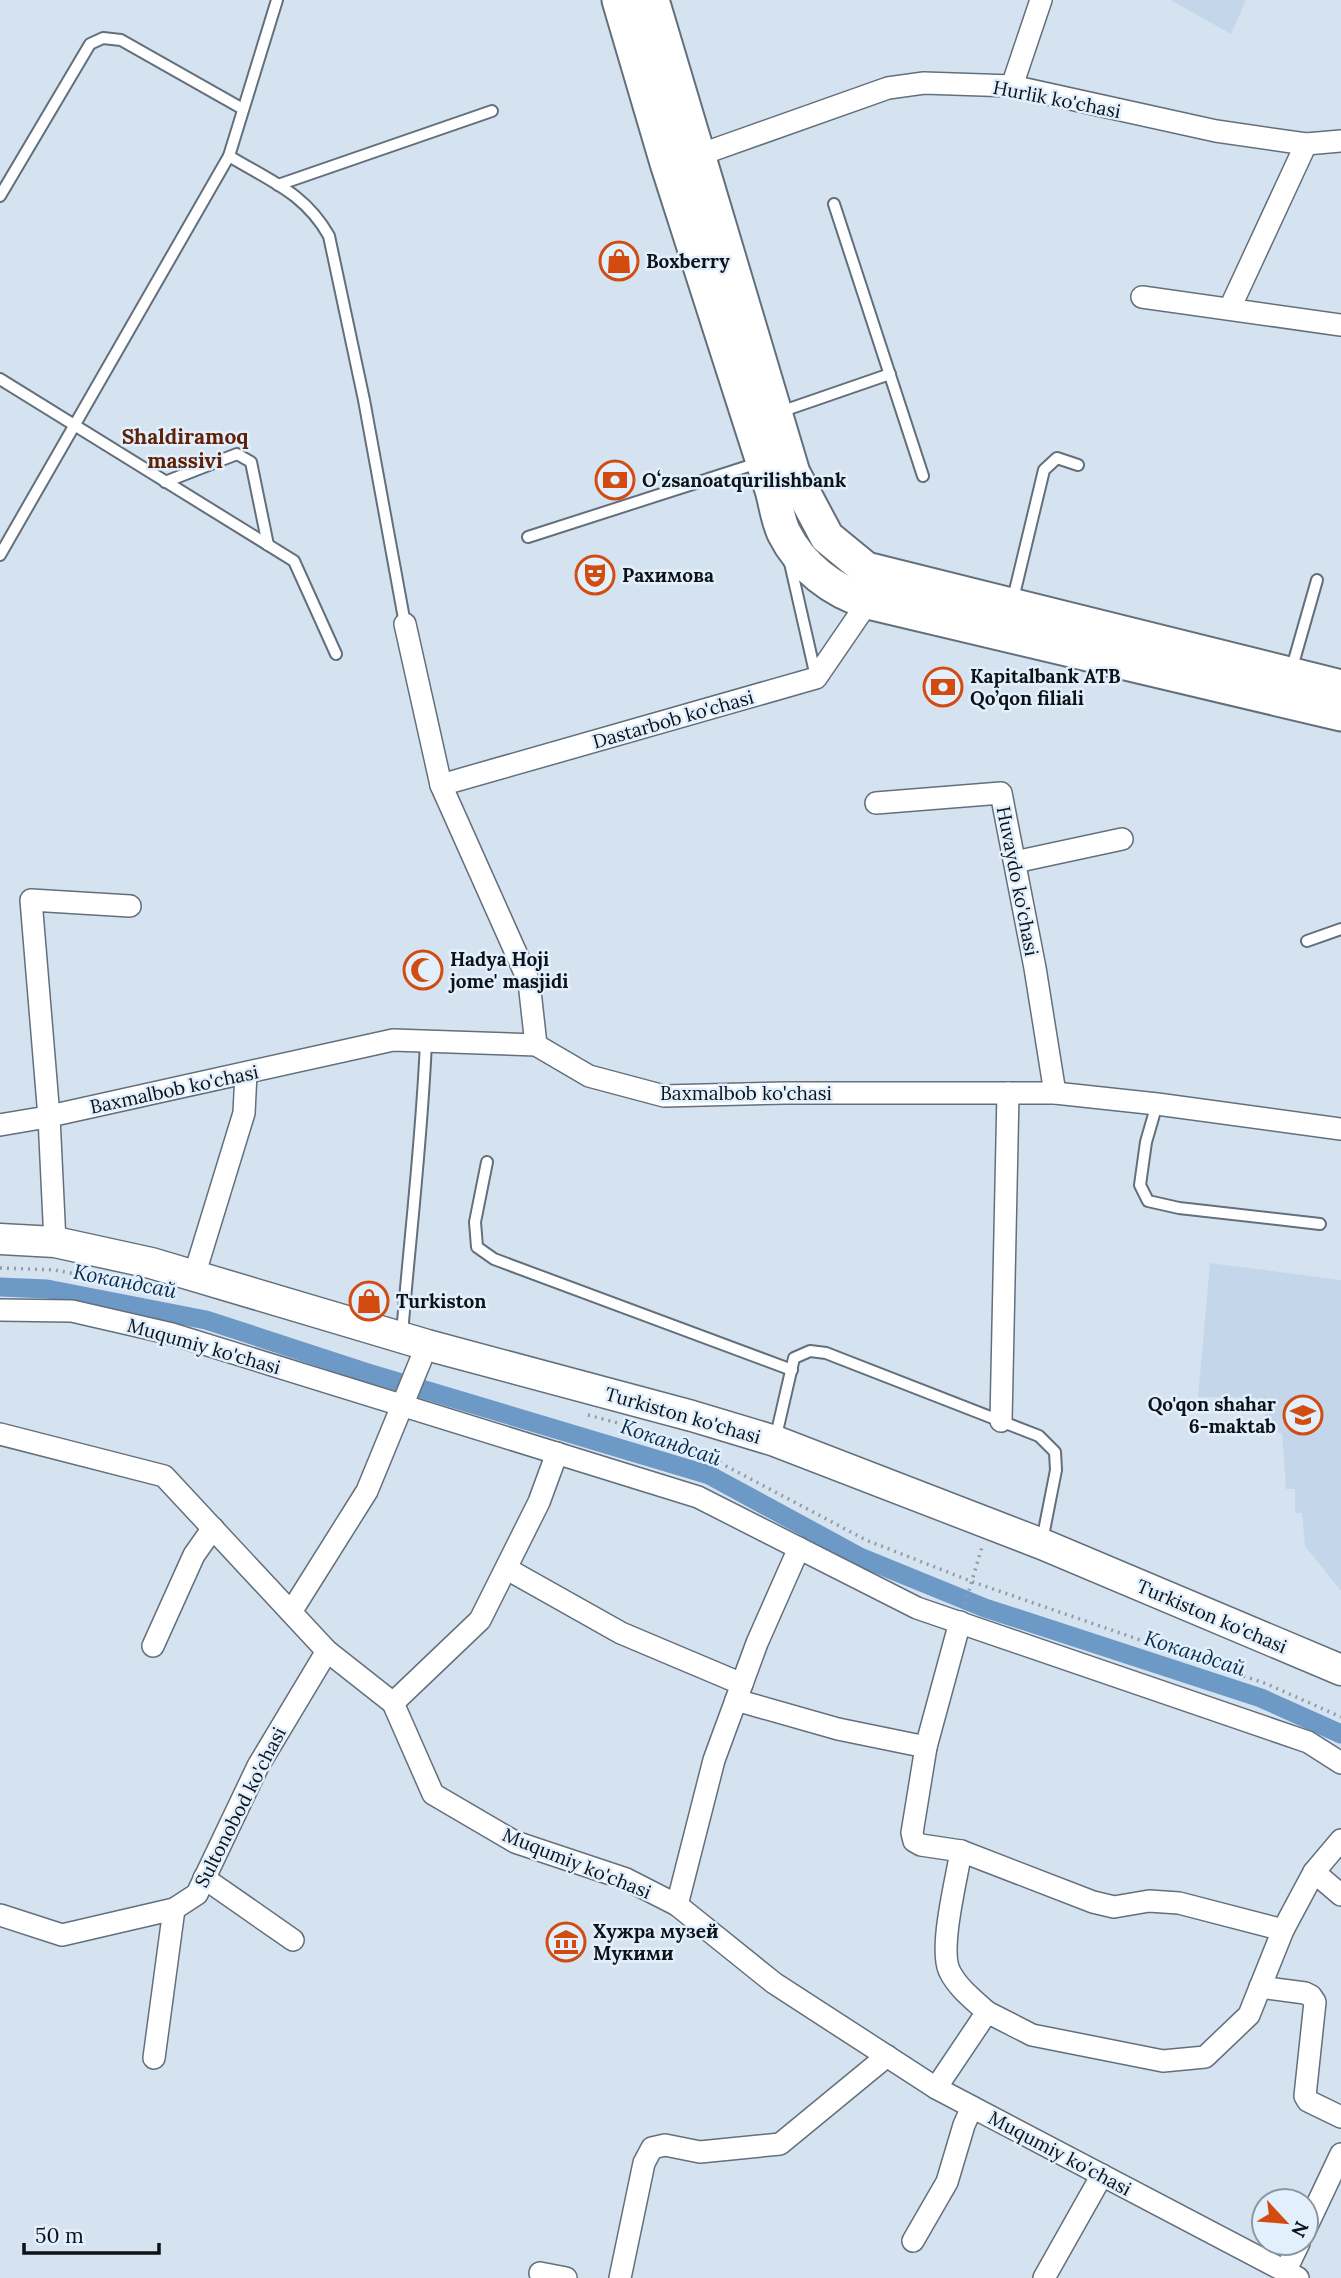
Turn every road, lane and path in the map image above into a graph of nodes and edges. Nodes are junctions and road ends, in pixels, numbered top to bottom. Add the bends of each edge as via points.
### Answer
1 (277, 0) edge
2 (619, 0) edge
3 (652, 0) edge
4 (1041, 0) edge
5 (1013, 86) junction
6 (243, 109) junction
7 (492, 111) dead end
8 (1341, 141) edge
9 (1306, 144) junction
10 (698, 155) junction
11 (229, 156) junction
12 (278, 185) junction
13 (0, 195) edge
14 (834, 204) dead end
15 (1142, 297) dead end
16 (1230, 308) junction
17 (1341, 325) edge
18 (890, 374) junction
19 (0, 379) edge
20 (775, 414) junction
21 (73, 426) junction
22 (763, 462) junction
23 (1078, 465) dead end
24 (923, 476) dead end
25 (165, 482) junction
26 (784, 533) junction
27 (527, 537) dead end
28 (268, 545) junction
29 (0, 555) edge
30 (1317, 580) dead end
31 (868, 602) junction
32 (1011, 605) junction
33 (405, 624) joint
34 (336, 654) dead end
35 (1291, 674) junction
36 (816, 678) junction
37 (1341, 687) edge
38 (1341, 714) edge
39 (441, 785) junction
40 (876, 803) dead end
41 (1122, 839) dead end
42 (1015, 862) junction
43 (130, 906) dead end
44 (1341, 929) edge
45 (1307, 941) dead end
46 (426, 1041) junction
47 (536, 1045) junction
48 (246, 1073) junction
49 (1008, 1093) junction
50 (1055, 1093) junction
51 (1157, 1104) junction
52 (49, 1116) junction
53 (0, 1125) edge
54 (1341, 1129) edge
55 (487, 1162) dead end
56 (1320, 1224) dead end
57 (0, 1239) edge
58 (55, 1242) junction
59 (0, 1268) edge
60 (194, 1276) junction
61 (121, 1283) dead end
62 (0, 1310) edge
63 (416, 1350) junction
64 (792, 1370) junction
65 (403, 1406) junction
66 (587, 1414) dead end
67 (1001, 1421) junction
68 (0, 1434) edge
69 (775, 1441) junction
70 (557, 1453) junction
71 (213, 1528) junction
72 (1042, 1544) junction
73 (982, 1547) dead end
74 (799, 1548) junction
75 (507, 1569) junction
76 (973, 1581) junction
77 (291, 1612) junction
78 (959, 1622) junction
79 (153, 1646) dead end
80 (327, 1651) junction
81 (1341, 1670) edge
82 (739, 1692) junction
83 (393, 1703) junction
84 (1341, 1717) edge
85 (926, 1747) junction
86 (1341, 1763) edge
87 (1341, 1840) edge
88 (961, 1852) junction
89 (1314, 1872) junction
90 (204, 1878) junction
91 (1341, 1895) edge
92 (677, 1905) junction
93 (174, 1909) junction
94 (0, 1915) edge
95 (1283, 1930) junction
96 (293, 1940) dead end
97 (1260, 1987) junction
98 (987, 2012) junction
99 (887, 2056) junction
100 (154, 2058) dead end
101 (936, 2088) junction
102 (972, 2107) junction
103 (1341, 2117) edge
104 (1341, 2154) edge
105 (1102, 2175) junction
106 (1320, 2198) edge
107 (913, 2241) dead end
108 (1296, 2257) edge
109 (540, 2273) dead end
110 (1291, 2275) edge
111 (566, 2278) edge
112 (620, 2278) edge
113 (1044, 2278) edge

1 - 6 lane
2 - 22 main road
3 - 10 main road
4 - 5 street
5 - 9 street, Hurlik ko'chasi via 1216,131
5 - 10 street, Hurlik ko'chasi via 925,83 888,88
6 - 11 lane
6 - 13 lane via 121,40 103,38 90,44
7 - 12 lane
8 - 9 street, Hurlik ko'chasi
9 - 16 street
10 - 20 main road
11 - 12 lane
11 - 21 lane
12 - 33 lane via 299,197 329,236
14 - 18 lane
15 - 16 street
16 - 17 street
18 - 20 lane
18 - 24 lane
19 - 21 lane
20 - 32 main road via 793,473 827,537 866,569
21 - 25 lane
21 - 29 lane
22 - 26 main road
22 - 27 lane
23 - 32 lane via 1057,458 1044,470
25 - 28 lane
25 - 28 lane via 237,454 244,456 251,462
26 - 31 main road via 816,575
26 - 36 lane
28 - 34 lane via 294,561
30 - 35 lane
31 - 36 street
31 - 38 main road
32 - 35 main road
33 - 39 street
35 - 37 main road
36 - 39 street, Dastarbob ko'chasi
39 - 47 street via 529,982
40 - 42 street, Huvaydo ko'chasi via 1001,793
41 - 42 street
42 - 50 street, Huvaydo ko'chasi
43 - 52 street via 31,900
44 - 45 lane
46 - 47 street, Baxmalbob ko'chasi
46 - 48 street, Baxmalbob ko'chasi via 393,1040
46 - 63 lane via 410,1230
47 - 49 street, Baxmalbob ko'chasi via 589,1076 664,1096
48 - 52 street, Baxmalbob ko'chasi
48 - 60 street via 244,1113
49 - 50 street, Baxmalbob ko'chasi
49 - 67 street
50 - 51 street, Baxmalbob ko'chasi
51 - 54 street, Baxmalbob ko'chasi
51 - 56 lane via 1140,1185 1148,1201
52 - 53 street, Baxmalbob ko'chasi
52 - 58 street
55 - 64 lane via 475,1222 477,1247 494,1259
57 - 58 main road, Turkiston ko'chasi
58 - 60 main road, Turkiston ko'chasi
59 - 61 path via 55,1270
60 - 63 main road, Turkiston ko'chasi
62 - 65 street, Muqumiy ko'chasi via 72,1311 172,1334
63 - 65 street
63 - 69 main road, Turkiston ko'chasi via 692,1416
64 - 67 lane via 794,1358 810,1351 826,1353
64 - 69 lane
65 - 70 street, Muqumiy ko'chasi
65 - 77 street via 368,1491
66 - 76 path via 711,1458 866,1541
67 - 72 lane via 1039,1436 1055,1452 1056,1470
68 - 71 street, Muqumiy ko'chasi via 164,1476
69 - 72 main road, Turkiston ko'chasi
70 - 74 street, Muqumiy ko'chasi via 698,1497
70 - 75 street
71 - 77 street, Muqumiy ko'chasi
71 - 79 street via 194,1555
72 - 81 main road, Turkiston ko'chasi
73 - 76 path
74 - 78 street, Muqumiy ko'chasi via 917,1608
74 - 82 street
75 - 82 street
75 - 83 street via 480,1620
76 - 78 path
76 - 84 path via 1268,1684
77 - 80 street, Muqumiy ko'chasi
78 - 85 street
78 - 86 street, Muqumiy ko'chasi via 1308,1742
80 - 83 street, Muqumiy ko'chasi
80 - 90 street, Sultonobod ko'chasi via 258,1766
82 - 85 street via 838,1728
82 - 92 street via 714,1760
83 - 92 street, Muqumiy ko'chasi via 433,1794 514,1842 626,1879
85 - 88 street via 914,1841
87 - 89 street
88 - 95 street via 1093,1902 1114,1907 1149,1901 1179,1903
88 - 98 street via 945,1943 948,1970
89 - 91 street
89 - 95 street
90 - 93 street, Sultonobod ko'chasi via 197,1894
90 - 96 street
92 - 99 street, Muqumiy ko'chasi via 774,1983
93 - 94 street, Sultonobod ko'chasi via 62,1936
93 - 100 street
95 - 97 street
97 - 98 street via 1249,2015 1205,2057 1163,2061 1032,2035
97 - 103 street via 1305,1993 1315,2002 1305,2096
98 - 101 street
99 - 101 street, Muqumiy ko'chasi
99 - 112 street via 780,2144 700,2152 665,2145 652,2148 644,2163
101 - 102 street, Muqumiy ko'chasi
102 - 105 street, Muqumiy ko'chasi
102 - 107 street via 947,2182
104 - 106 street
105 - 110 street, Muqumiy ko'chasi
105 - 113 street
108 - 110 street
109 - 111 street

